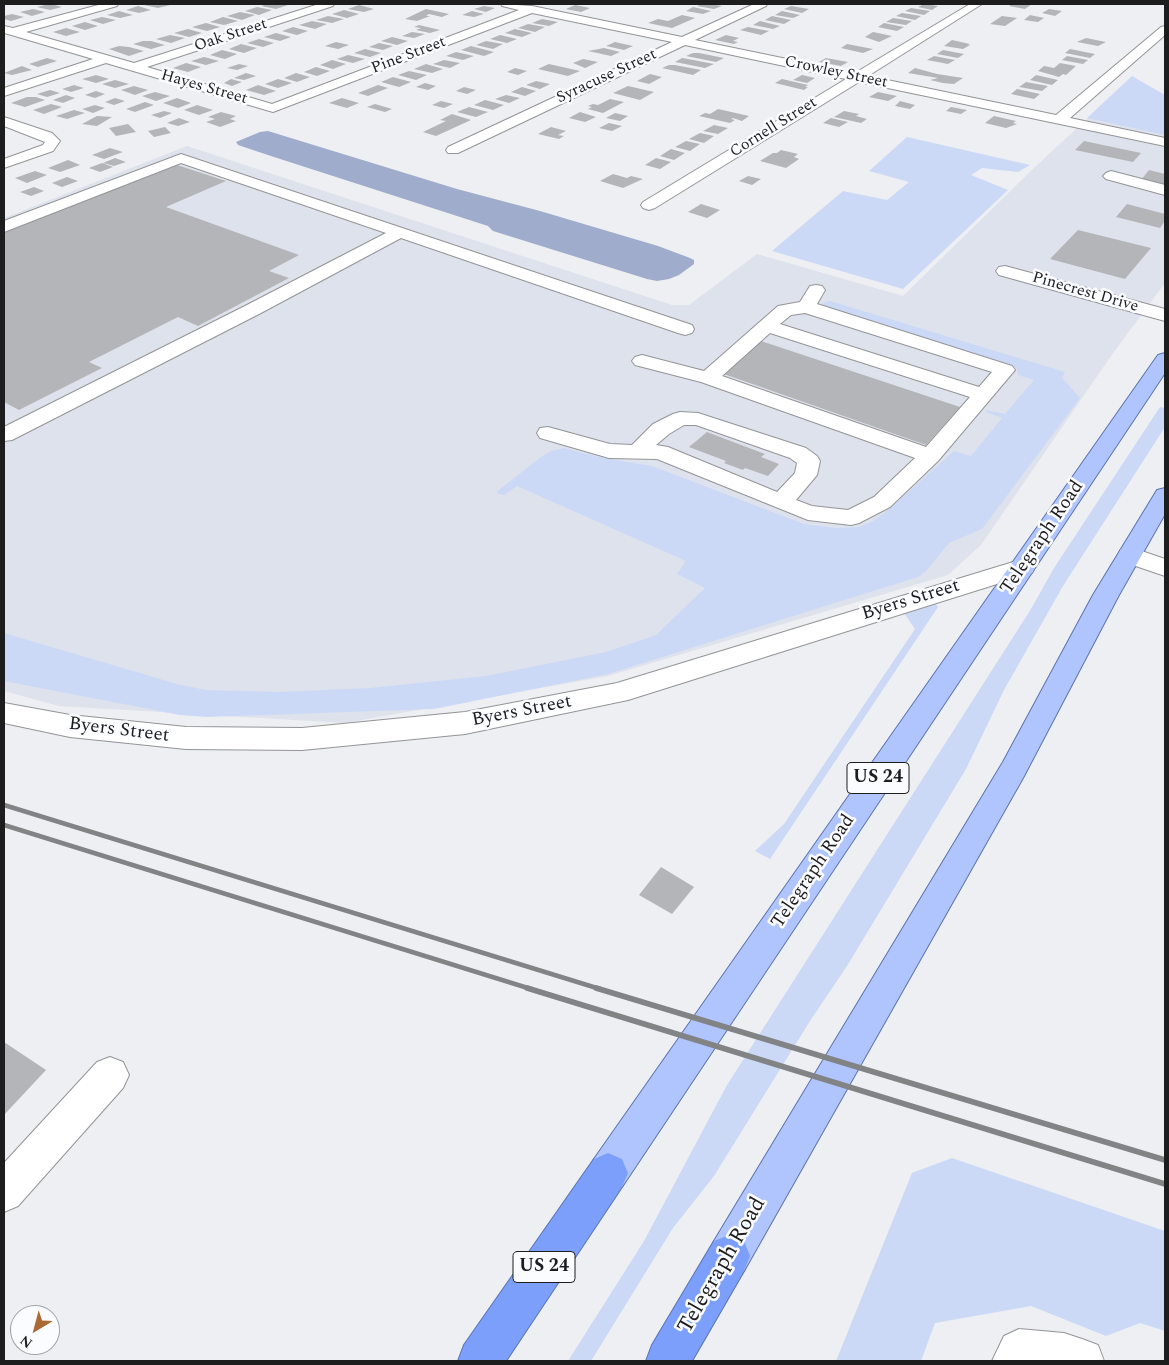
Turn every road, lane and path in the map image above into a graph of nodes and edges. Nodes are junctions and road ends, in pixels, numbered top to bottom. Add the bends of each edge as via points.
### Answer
1 (113, 4) edge
2 (329, 4) edge
3 (506, 4) edge
4 (545, 4) edge
5 (762, 4) edge
6 (977, 4) edge
7 (531, 9) junction
8 (1165, 29) edge
9 (7, 32) edge
10 (683, 41) junction
11 (106, 59) junction
12 (134, 67) junction
13 (857, 77) junction
14 (4, 92) edge
15 (273, 108) joint
16 (1060, 120) junction
17 (4, 121) edge
18 (1165, 142) edge
19 (453, 150) dead end
20 (4, 164) edge
21 (1111, 176) dead end
22 (1165, 190) edge
23 (649, 205) dead end
24 (4, 227) edge
25 (400, 232) junction
26 (1005, 271) dead end
27 (816, 290) dead end
28 (806, 307) junction
29 (1165, 315) edge
30 (767, 326) junction
31 (686, 329) dead end
32 (1165, 359) edge
33 (642, 361) dead end
34 (708, 378) junction
35 (1157, 387) edge
36 (983, 395) junction
37 (548, 433) dead end
38 (4, 435) edge
39 (637, 452) junction
40 (930, 456) junction
41 (1165, 494) edge
42 (781, 502) junction
43 (1130, 556) junction
44 (1023, 567) junction
45 (1165, 568) edge
46 (4, 713) edge
47 (110, 1075) dead end
48 (608, 1173) joint
49 (4, 1192) edge
50 (729, 1256) joint
51 (480, 1361) edge
52 (668, 1361) edge
53 (1014, 1361) edge
54 (1082, 1361) edge

1 - 9 street
2 - 12 street, Oak Street
3 - 7 street, Crowley Street
4 - 7 street, Pine Street
5 - 10 street, Syracuse Street
6 - 13 street, Cornell Street
7 - 10 street, Crowley Street
7 - 15 street, Pine Street
8 - 16 street
9 - 11 street
10 - 13 street, Crowley Street
10 - 19 street, Syracuse Street
11 - 12 street, Hayes Street
11 - 14 street
12 - 15 street, Hayes Street
13 - 16 street, Crowley Street
13 - 23 street, Cornell Street
16 - 18 street, Crowley Street
17 - 20 street via 53,141 48,148
21 - 22 street
24 - 25 street via 181,158
25 - 31 street
25 - 38 street
26 - 29 street, Pinecrest Drive
27 - 28 street
28 - 30 street via 785,310
28 - 36 street via 1005,370
30 - 34 street
30 - 36 street
32 - 35 main road, Telegraph Road / US 24
33 - 34 street
34 - 40 street
35 - 44 main road, Telegraph Road / US 24
36 - 40 street
37 - 39 street via 609,452
39 - 42 street via 660,452
39 - 42 street via 660,429 680,418 698,419 798,453 810,461 806,475
40 - 42 street via 882,502 851,518 808,513
41 - 43 main road, Telegraph Road
43 - 45 street
43 - 50 main road, Telegraph Road via 1013,770
44 - 46 street, Byers Street via 618,693 465,723 302,738 194,739 79,727
44 - 48 main road, Telegraph Road / US 24
47 - 49 street
48 - 51 highway, Telegraph Road / US 24
50 - 52 highway, Telegraph Road
53 - 54 street via 1019,1351 1064,1355

